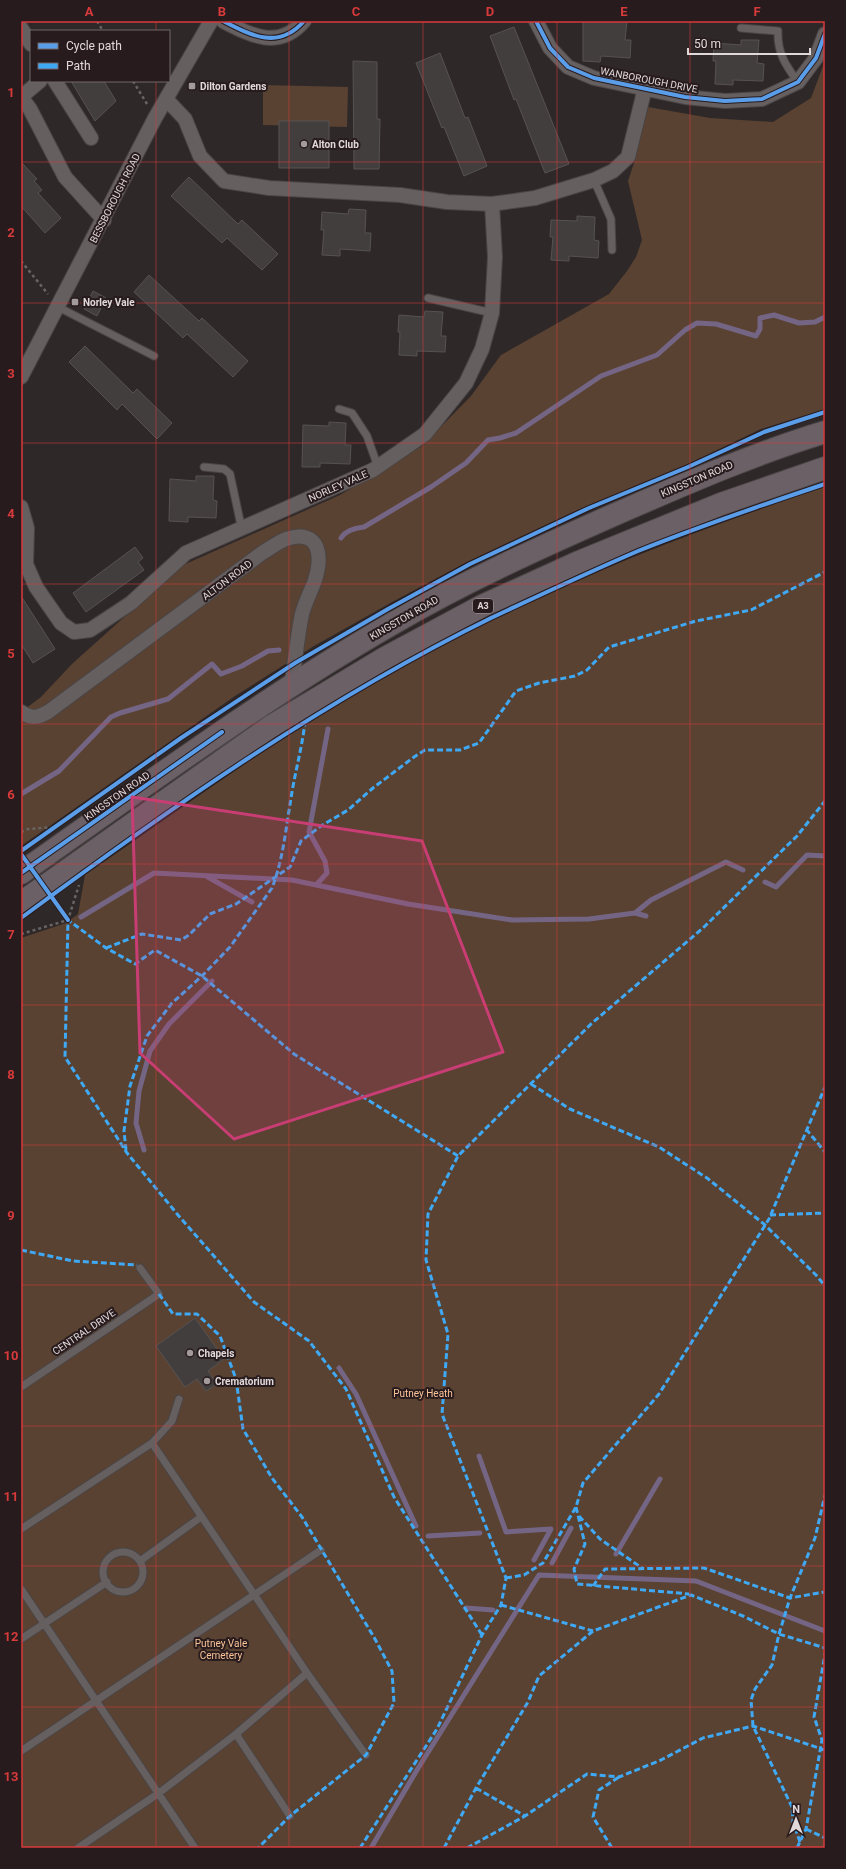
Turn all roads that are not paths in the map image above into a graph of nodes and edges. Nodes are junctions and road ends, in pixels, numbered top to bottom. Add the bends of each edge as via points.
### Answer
1 (211, 21) edge
2 (223, 21) edge
3 (304, 21) edge
4 (536, 21) edge
5 (21, 28) edge
6 (741, 28) dead end
7 (825, 34) edge
8 (30, 42) edge
9 (39, 82) edge
10 (56, 82) edge
11 (798, 82) junction
12 (645, 88) junction
13 (21, 97) edge
14 (166, 99) junction
15 (91, 138) dead end
16 (594, 180) junction
17 (492, 204) junction
18 (104, 220) junction
19 (612, 250) dead end
20 (428, 298) dead end
21 (58, 307) junction
22 (492, 313) junction
23 (154, 356) dead end
24 (21, 376) edge
25 (339, 409) dead end
26 (825, 432) edge
27 (204, 467) dead end
28 (378, 467) junction
29 (825, 468) edge
30 (21, 507) edge
31 (242, 530) junction
32 (291, 687) junction
33 (21, 712) edge
34 (21, 873) edge
35 (21, 903) edge
36 (140, 1268) dead end
37 (21, 1387) edge
38 (179, 1399) dead end
39 (152, 1442) junction
40 (201, 1517) junction
41 (21, 1529) edge
42 (321, 1550) dead end
43 (140, 1560) junction
44 (107, 1582) junction
45 (21, 1589) edge
46 (254, 1595) junction
47 (44, 1624) junction
48 (21, 1639) edge
49 (307, 1673) junction
50 (96, 1700) junction
51 (236, 1734) junction
52 (21, 1751) edge
53 (366, 1755) dead end
54 (159, 1793) junction
55 (290, 1816) dead end
56 (78, 1848) edge
57 (195, 1848) edge

1 - 14 street, BESSBOROUGH ROAD
2 - 3 street via 246,33 279,38 295,31
4 - 12 street, WANBOROUGH DRIVE via 550,48 568,67 594,78
5 - 8 street
6 - 11 lane via 778,31 778,44 784,63
7 - 11 street, WANBOROUGH DRIVE via 816,58
9 - 13 street
10 - 15 street
11 - 12 street, WANBOROUGH DRIVE via 762,99 725,101 685,97
12 - 16 street via 628,157 613,171
13 - 18 street via 30,109 64,177
14 - 17 street via 185,119 200,156 224,181 270,188 400,195 446,202
14 - 18 street, BESSBOROUGH ROAD
16 - 17 street via 535,198
16 - 19 lane via 611,219
17 - 22 street, NORLEY VALE via 495,257
18 - 21 street, BESSBOROUGH ROAD
20 - 22 lane
21 - 23 lane
21 - 24 street, BESSBOROUGH ROAD
22 - 28 street, NORLEY VALE via 482,350 466,383 425,434
25 - 28 lane via 352,413 367,436
26 - 32 highway, KINGSTON ROAD via 773,448 718,470 529,552 389,625
27 - 31 lane via 224,469 230,474
28 - 31 street, NORLEY VALE
29 - 35 highway, A3 via 721,504 578,562 482,606 385,658 270,727
30 - 31 street, NORLEY VALE via 28,528 26,564 36,587 61,623 74,632 90,630 131,603 186,553
32 - 33 street, ALTON ROAD via 302,614 308,593 314,584 319,556 316,543 308,537 300,536 284,540 262,553 48,712 36,718
32 - 34 highway, KINGSTON ROAD via 222,732
36 - 37 lane, CENTRAL DRIVE via 159,1294
38 - 39 lane via 172,1421
39 - 40 lane
39 - 41 lane
40 - 43 lane
40 - 46 lane
42 - 46 lane
43 - 44 lane via 129,1553 111,1556 104,1566
43 - 44 lane via 143,1574 131,1590 118,1591
44 - 47 lane
45 - 47 lane
46 - 49 lane
46 - 50 lane
47 - 48 lane
47 - 50 lane
49 - 51 lane
49 - 53 lane
50 - 52 lane
50 - 54 lane
51 - 54 lane
51 - 55 lane
54 - 56 lane
54 - 57 lane

